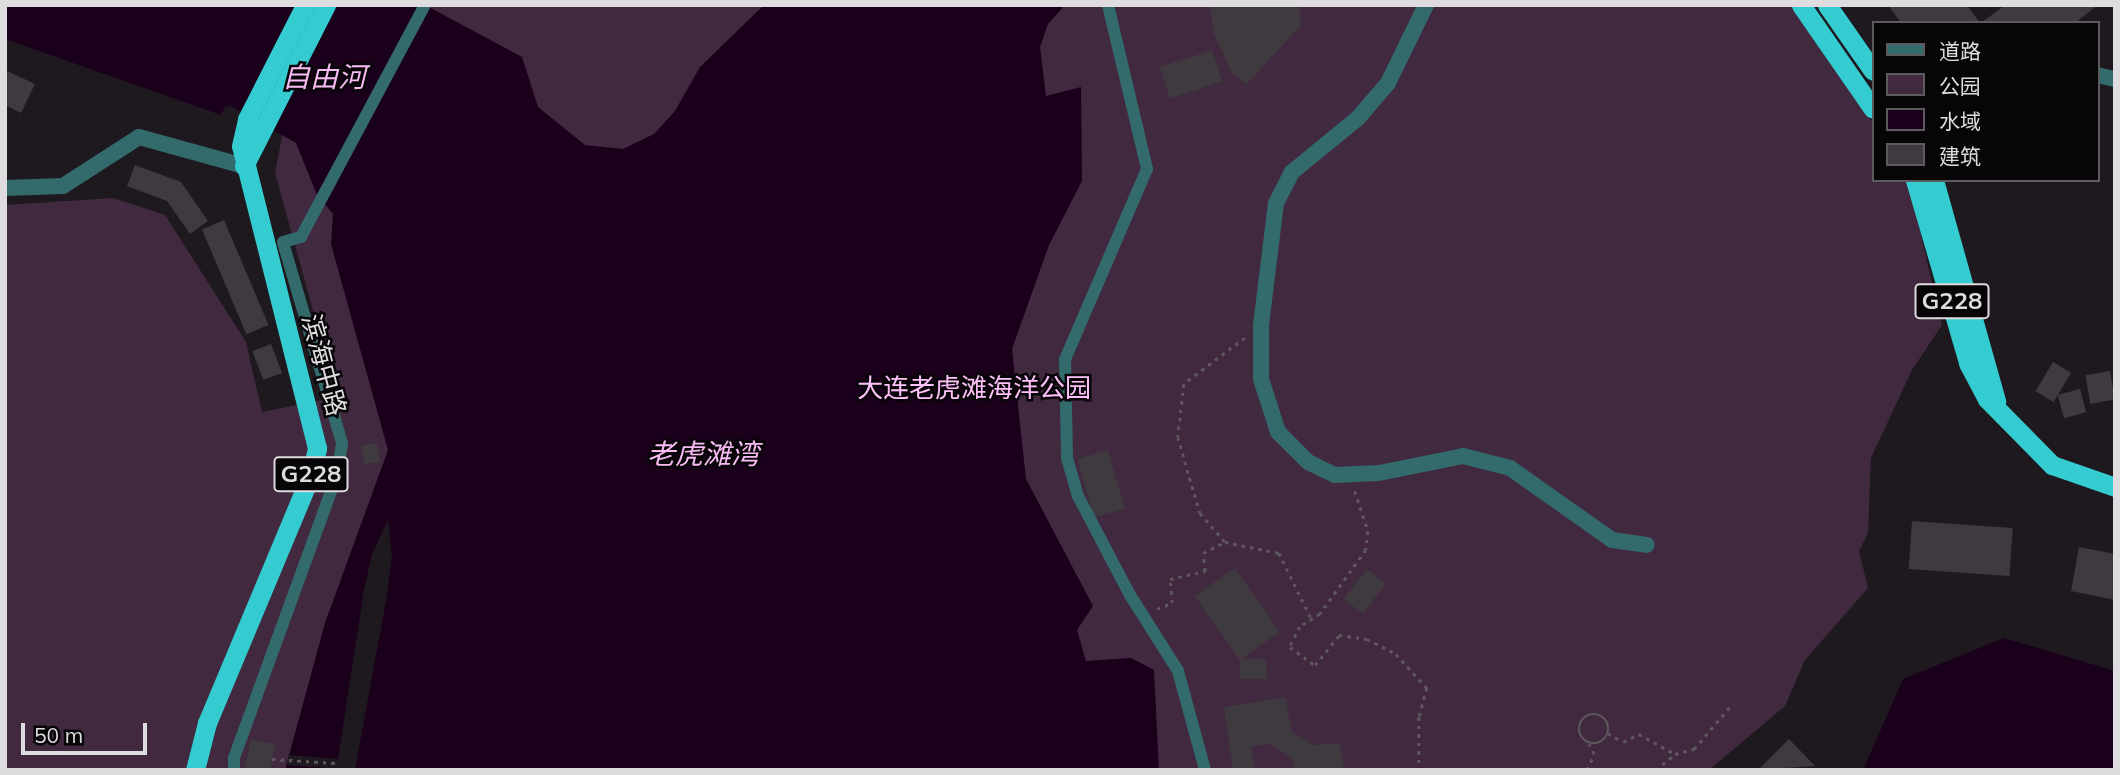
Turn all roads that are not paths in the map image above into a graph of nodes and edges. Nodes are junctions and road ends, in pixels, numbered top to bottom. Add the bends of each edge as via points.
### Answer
1 (305, 5) edge
2 (326, 5) edge
3 (425, 5) edge
4 (1108, 5) edge
5 (1426, 5) edge
6 (1801, 5) edge
7 (1827, 5) edge
8 (1871, 68) edge
9 (1871, 106) edge
10 (255, 124) junction
11 (244, 166) junction
12 (1916, 182) edge
13 (1935, 182) edge
14 (5, 188) edge
15 (2000, 415) junction
16 (2115, 487) edge
17 (1647, 545) dead end
18 (195, 770) edge
19 (234, 770) edge
20 (1205, 770) edge

1 - 10 highway, 滨海中路 / G228
2 - 10 highway, 滨海中路 / G228
3 - 19 street via 315,214 301,237 283,242 342,443 337,475 234,758
4 - 20 street via 1147,169 1065,359 1067,458 1078,496 1123,583 1178,671
5 - 17 street via 1399,64 1374,100 1305,158 1282,185 1271,221 1261,326 1261,379 1278,432 1308,462 1335,475 1463,456 1510,468 1612,540
6 - 9 highway
7 - 8 highway
10 - 11 highway, 滨海中路 / G228 via 241,136
11 - 14 street via 139,136 63,186
11 - 18 highway, 滨海中路 / G228 via 317,448 310,477 206,723
12 - 15 highway, G228 via 1968,363
13 - 15 highway, G228
15 - 16 highway, G228 via 2052,465

